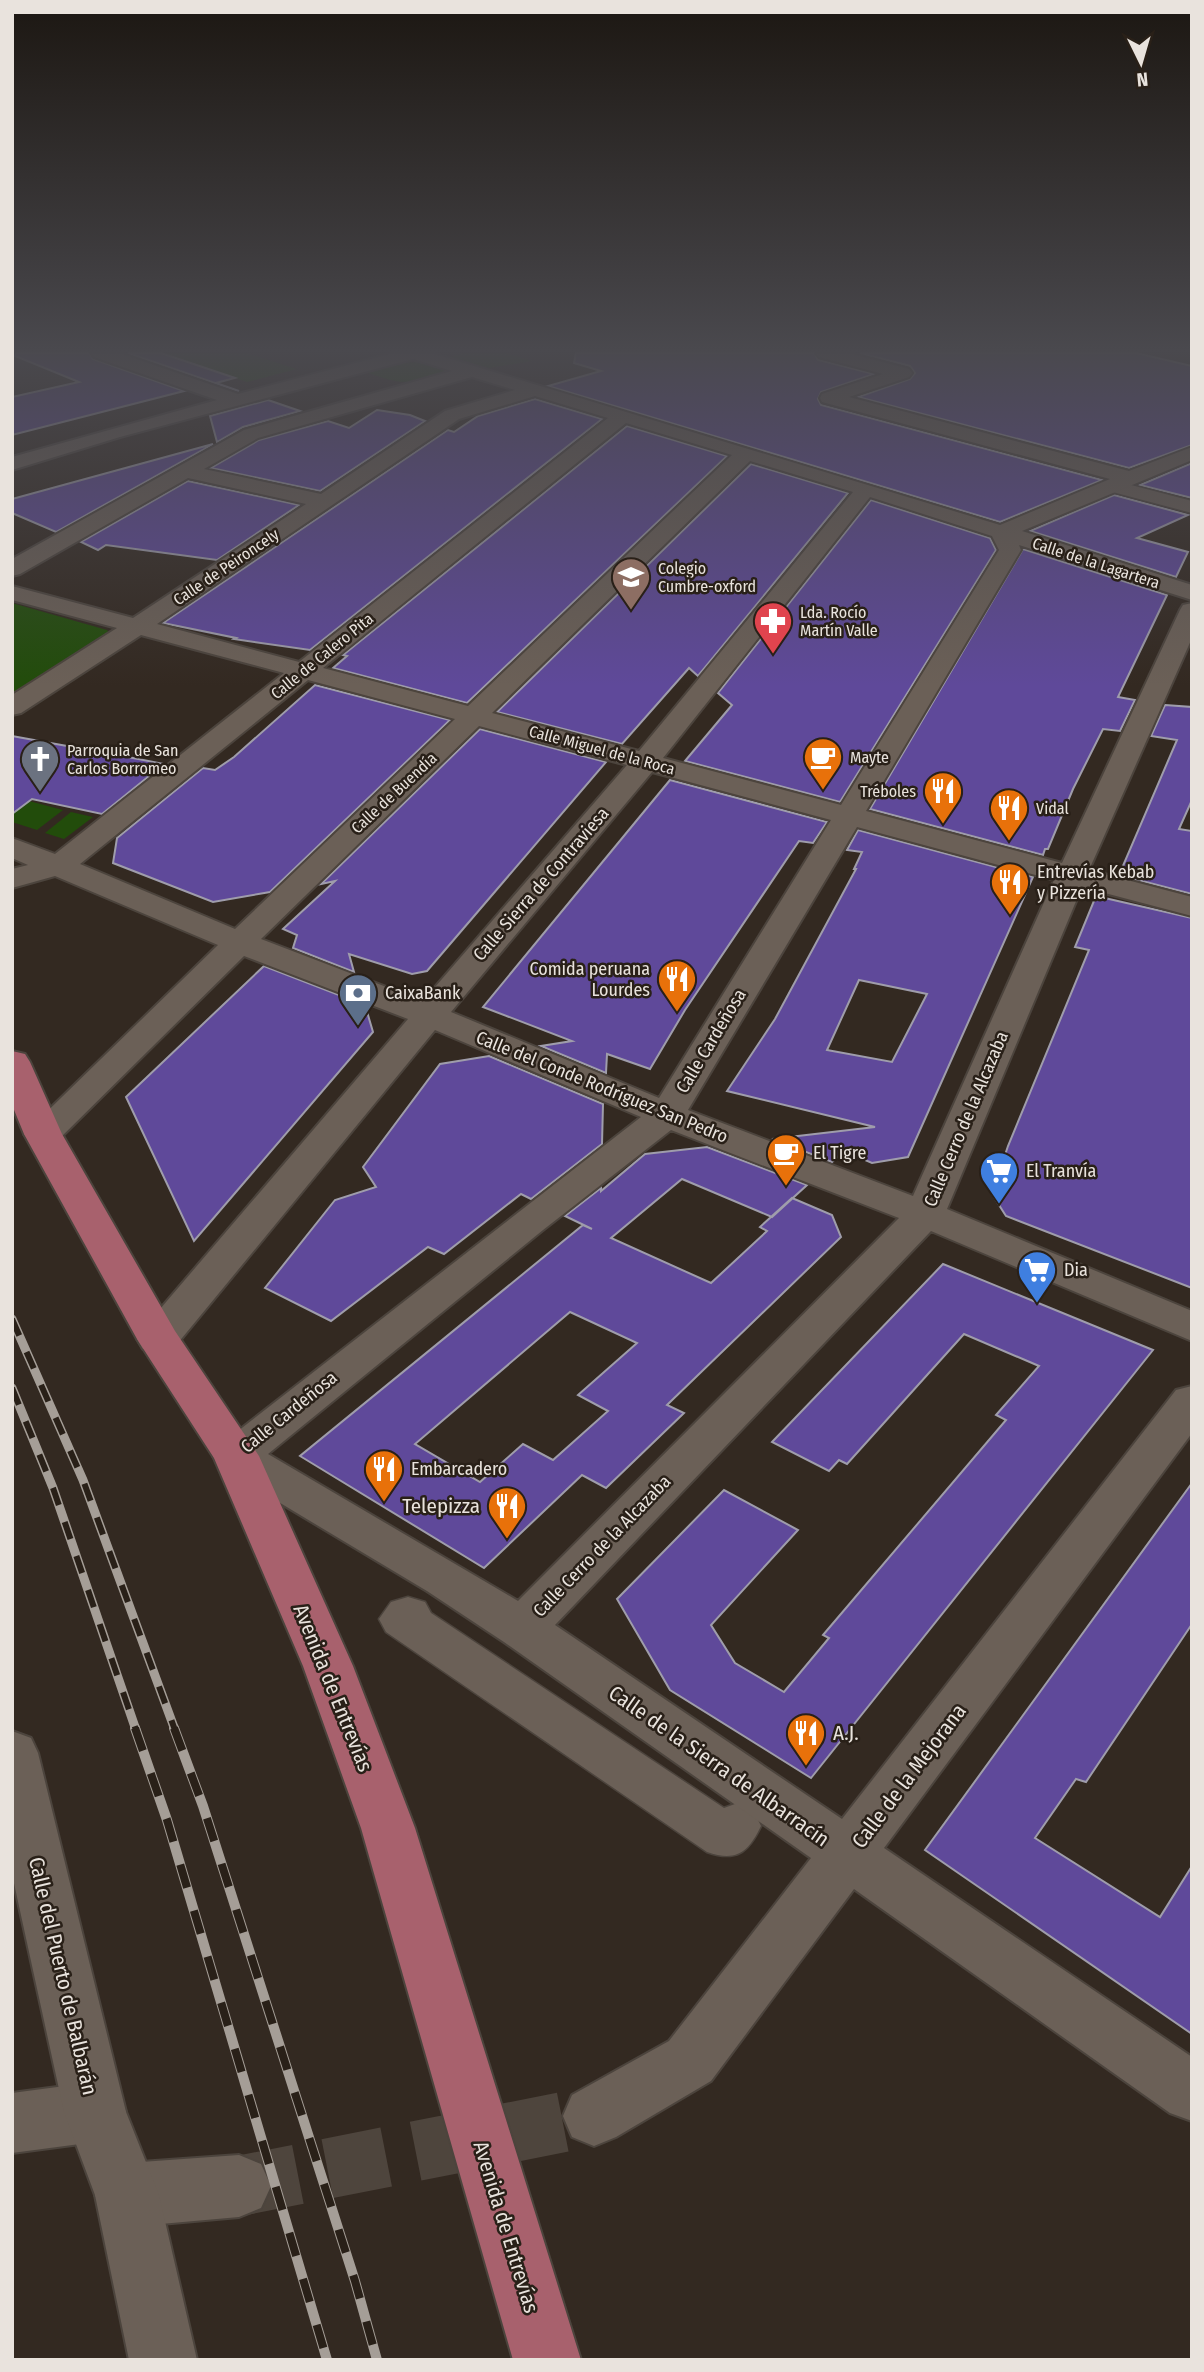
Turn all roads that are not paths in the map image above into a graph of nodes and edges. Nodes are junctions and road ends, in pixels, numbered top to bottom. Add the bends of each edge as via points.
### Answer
1 (183, 464) edge
2 (187, 464) edge
3 (380, 464) edge
4 (562, 464) edge
5 (733, 464) edge
6 (780, 464) edge
7 (1057, 464) edge
8 (1166, 464) edge
9 (1121, 482) junction
10 (866, 489) junction
11 (324, 501) junction
12 (1192, 508) edge
13 (1001, 532) junction
14 (12, 569) edge
15 (12, 593) edge
16 (1192, 593) edge
17 (1192, 611) edge
18 (137, 627) junction
19 (305, 670) junction
20 (12, 707) edge
21 (476, 716) junction
22 (646, 761) junction
23 (848, 815) junction
24 (12, 847) edge
25 (60, 865) junction
26 (1072, 875) junction
27 (12, 879) edge
28 (1192, 907) edge
29 (238, 942) junction
30 (429, 1015) junction
31 (12, 1062) edge
32 (667, 1115) junction
33 (43, 1134) junction
34 (925, 1214) junction
35 (1192, 1327) edge
36 (158, 1339) junction
37 (1192, 1401) edge
38 (236, 1456) junction
39 (408, 1615) dead end
40 (522, 1628) junction
41 (12, 1753) edge
42 (735, 1826) dead end
43 (848, 1856) junction
44 (1192, 2092) edge
45 (95, 2112) junction
46 (594, 2116) tunnel mouth
47 (12, 2123) edge
48 (239, 2186) tunnel mouth
49 (127, 2195) junction
50 (163, 2360) edge
51 (547, 2360) edge

1 - 14 street
2 - 11 street
3 - 11 street, Calle de Peironcely
4 - 19 street, Calle de Calero Pita
5 - 21 street, Calle de Buendía
6 - 10 street
7 - 9 street
8 - 9 street
9 - 12 street
9 - 13 street
10 - 13 street, Calle de la Lagartera
10 - 22 street, Calle Sierra de Contraviesa
11 - 18 street, Calle de Peironcely
13 - 16 street, Calle de la Lagartera
13 - 23 street, Calle Cardeñosa via 1010,550
15 - 18 street, Calle Miguel de la Roca
17 - 26 street, Calle Cerro de la Alcazaba
18 - 19 street, Calle Miguel de la Roca
18 - 20 street, Calle de Peironcely
19 - 21 street, Calle Miguel de la Roca
19 - 25 street, Calle de Calero Pita
21 - 22 street, Calle Miguel de la Roca
21 - 29 street, Calle de Buendía
22 - 23 street, Calle Miguel de la Roca
22 - 30 street, Calle Sierra de Contraviesa
23 - 26 street, Calle Miguel de la Roca
23 - 32 street, Calle Cardeñosa
24 - 25 street, Calle del Conde Rodríguez San Pedro
25 - 27 street, Calle de Calero Pita
25 - 29 street, Calle del Conde Rodríguez San Pedro
26 - 28 street, Calle Miguel de la Roca
26 - 34 street, Calle Cerro de la Alcazaba
29 - 30 street, Calle del Conde Rodríguez San Pedro
29 - 33 street, Calle de Buendía
30 - 32 street, Calle del Conde Rodríguez San Pedro
30 - 36 street, Calle Sierra de Contraviesa
31 - 33 main road, Avenida de Entrevías
32 - 34 street, Calle del Conde Rodríguez San Pedro
32 - 38 street, Calle Cardeñosa
33 - 36 main road, Avenida de Entrevías
34 - 35 street, Calle del Conde Rodríguez San Pedro
34 - 40 street, Calle Cerro de la Alcazaba
36 - 38 main road, Avenida de Entrevías
37 - 43 street, Calle de la Mejorana
38 - 40 street, Calle de la Sierra de Albarracín
38 - 51 main road, Avenida de Entrevías via 328,1667 388,1828
39 - 42 street via 403,1619 724,1836
40 - 43 street, Calle de la Sierra de Albarracín
41 - 45 street, Calle del Puerto de Balbarán
43 - 44 street, Calle de la Sierra de Albarracín
43 - 46 street, Calle de la Mejorana via 690,2061
45 - 47 street
45 - 49 street, Calle del Puerto de Balbarán
48 - 49 street
49 - 50 street, Calle del Puerto de Balbarán

